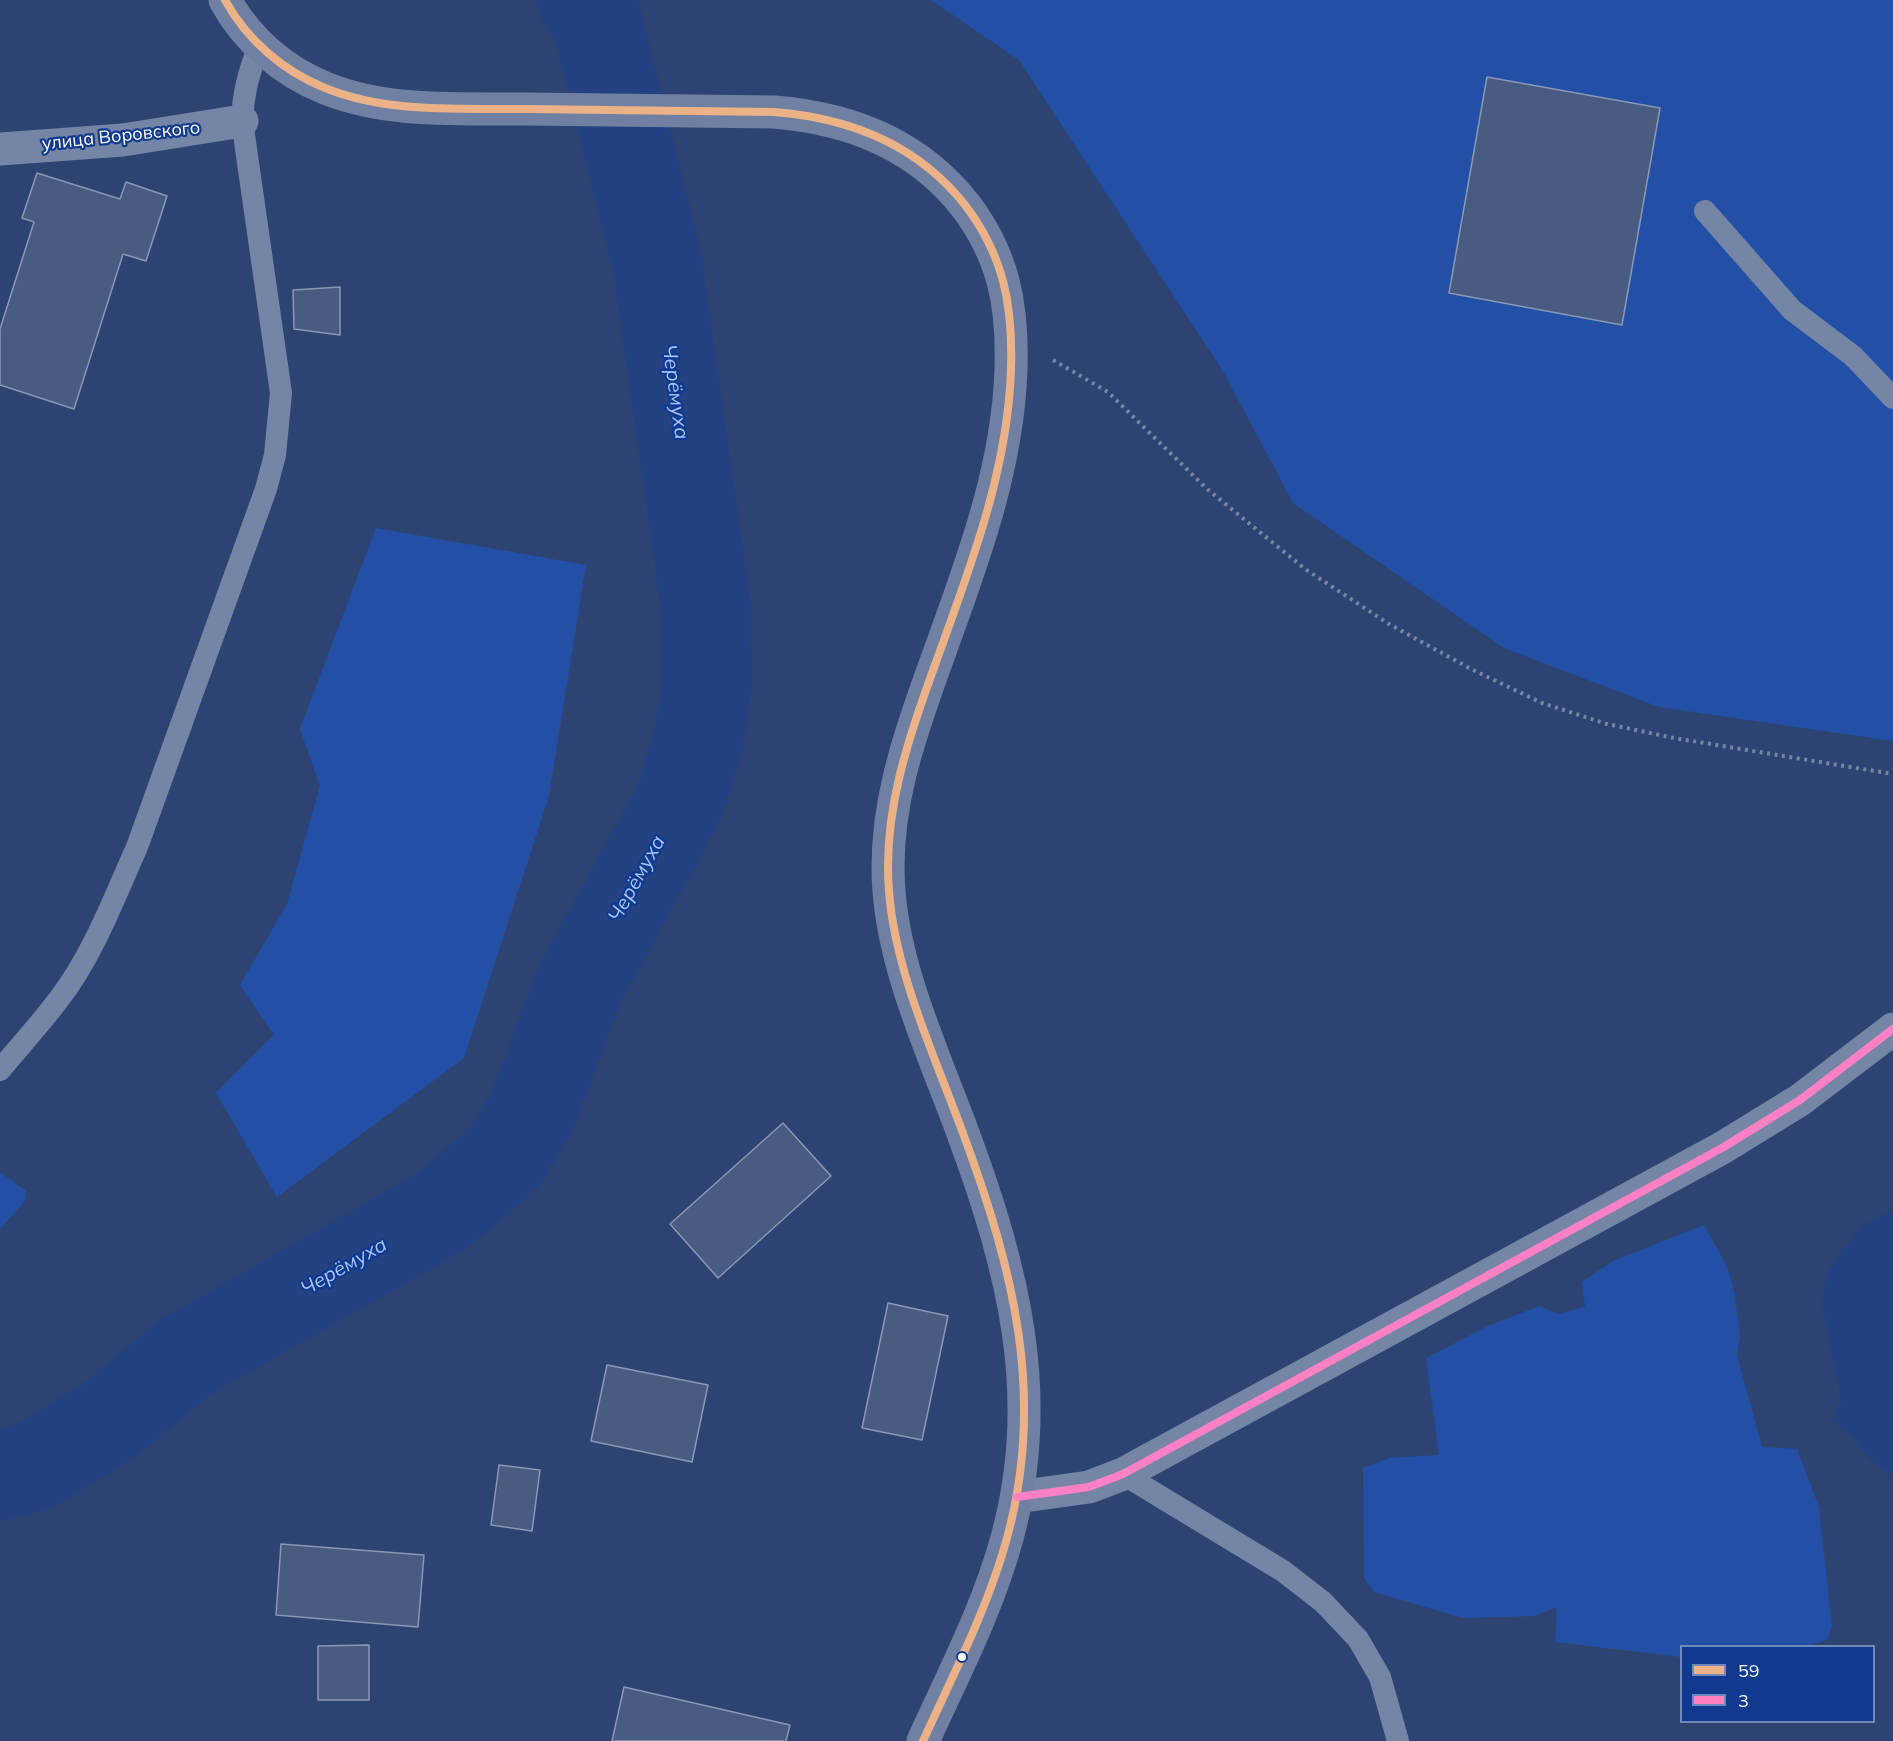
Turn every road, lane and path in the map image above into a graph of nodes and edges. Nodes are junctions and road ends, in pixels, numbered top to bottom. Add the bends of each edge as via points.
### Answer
1 (225, 0) edge
2 (259, 47) junction
3 (242, 122) junction
4 (0, 149) edge
5 (1706, 211) dead end
6 (1012, 340) junction
7 (1893, 398) edge
8 (1893, 774) edge
9 (1893, 1029) edge
10 (0, 1070) edge
11 (1123, 1474) junction
12 (1017, 1497) junction
13 (923, 1741) edge
14 (1398, 1741) edge

1 - 2 main road
2 - 3 lane via 248,73
2 - 6 main road via 325,88 357,98 425,108 774,112 829,119 868,131 908,151 946,181 975,219 995,254 1009,297
3 - 4 street, улица Воровского via 123,140
3 - 10 lane via 281,393 275,455 263,498 118,891 60,998
5 - 7 lane via 1792,310 1853,356
6 - 8 path via 1108,392 1207,489 1305,569 1389,624 1472,669 1542,703 1607,724
6 - 12 main road via 1010,385 994,489 900,769 891,810 888,890 910,984 1006,1260 1022,1360 1022,1448
9 - 11 street via 1800,1100 1722,1148
11 - 12 street via 1089,1487
11 - 14 lane via 1283,1571 1323,1602 1358,1639 1380,1677
12 - 13 main road via 988,1594

